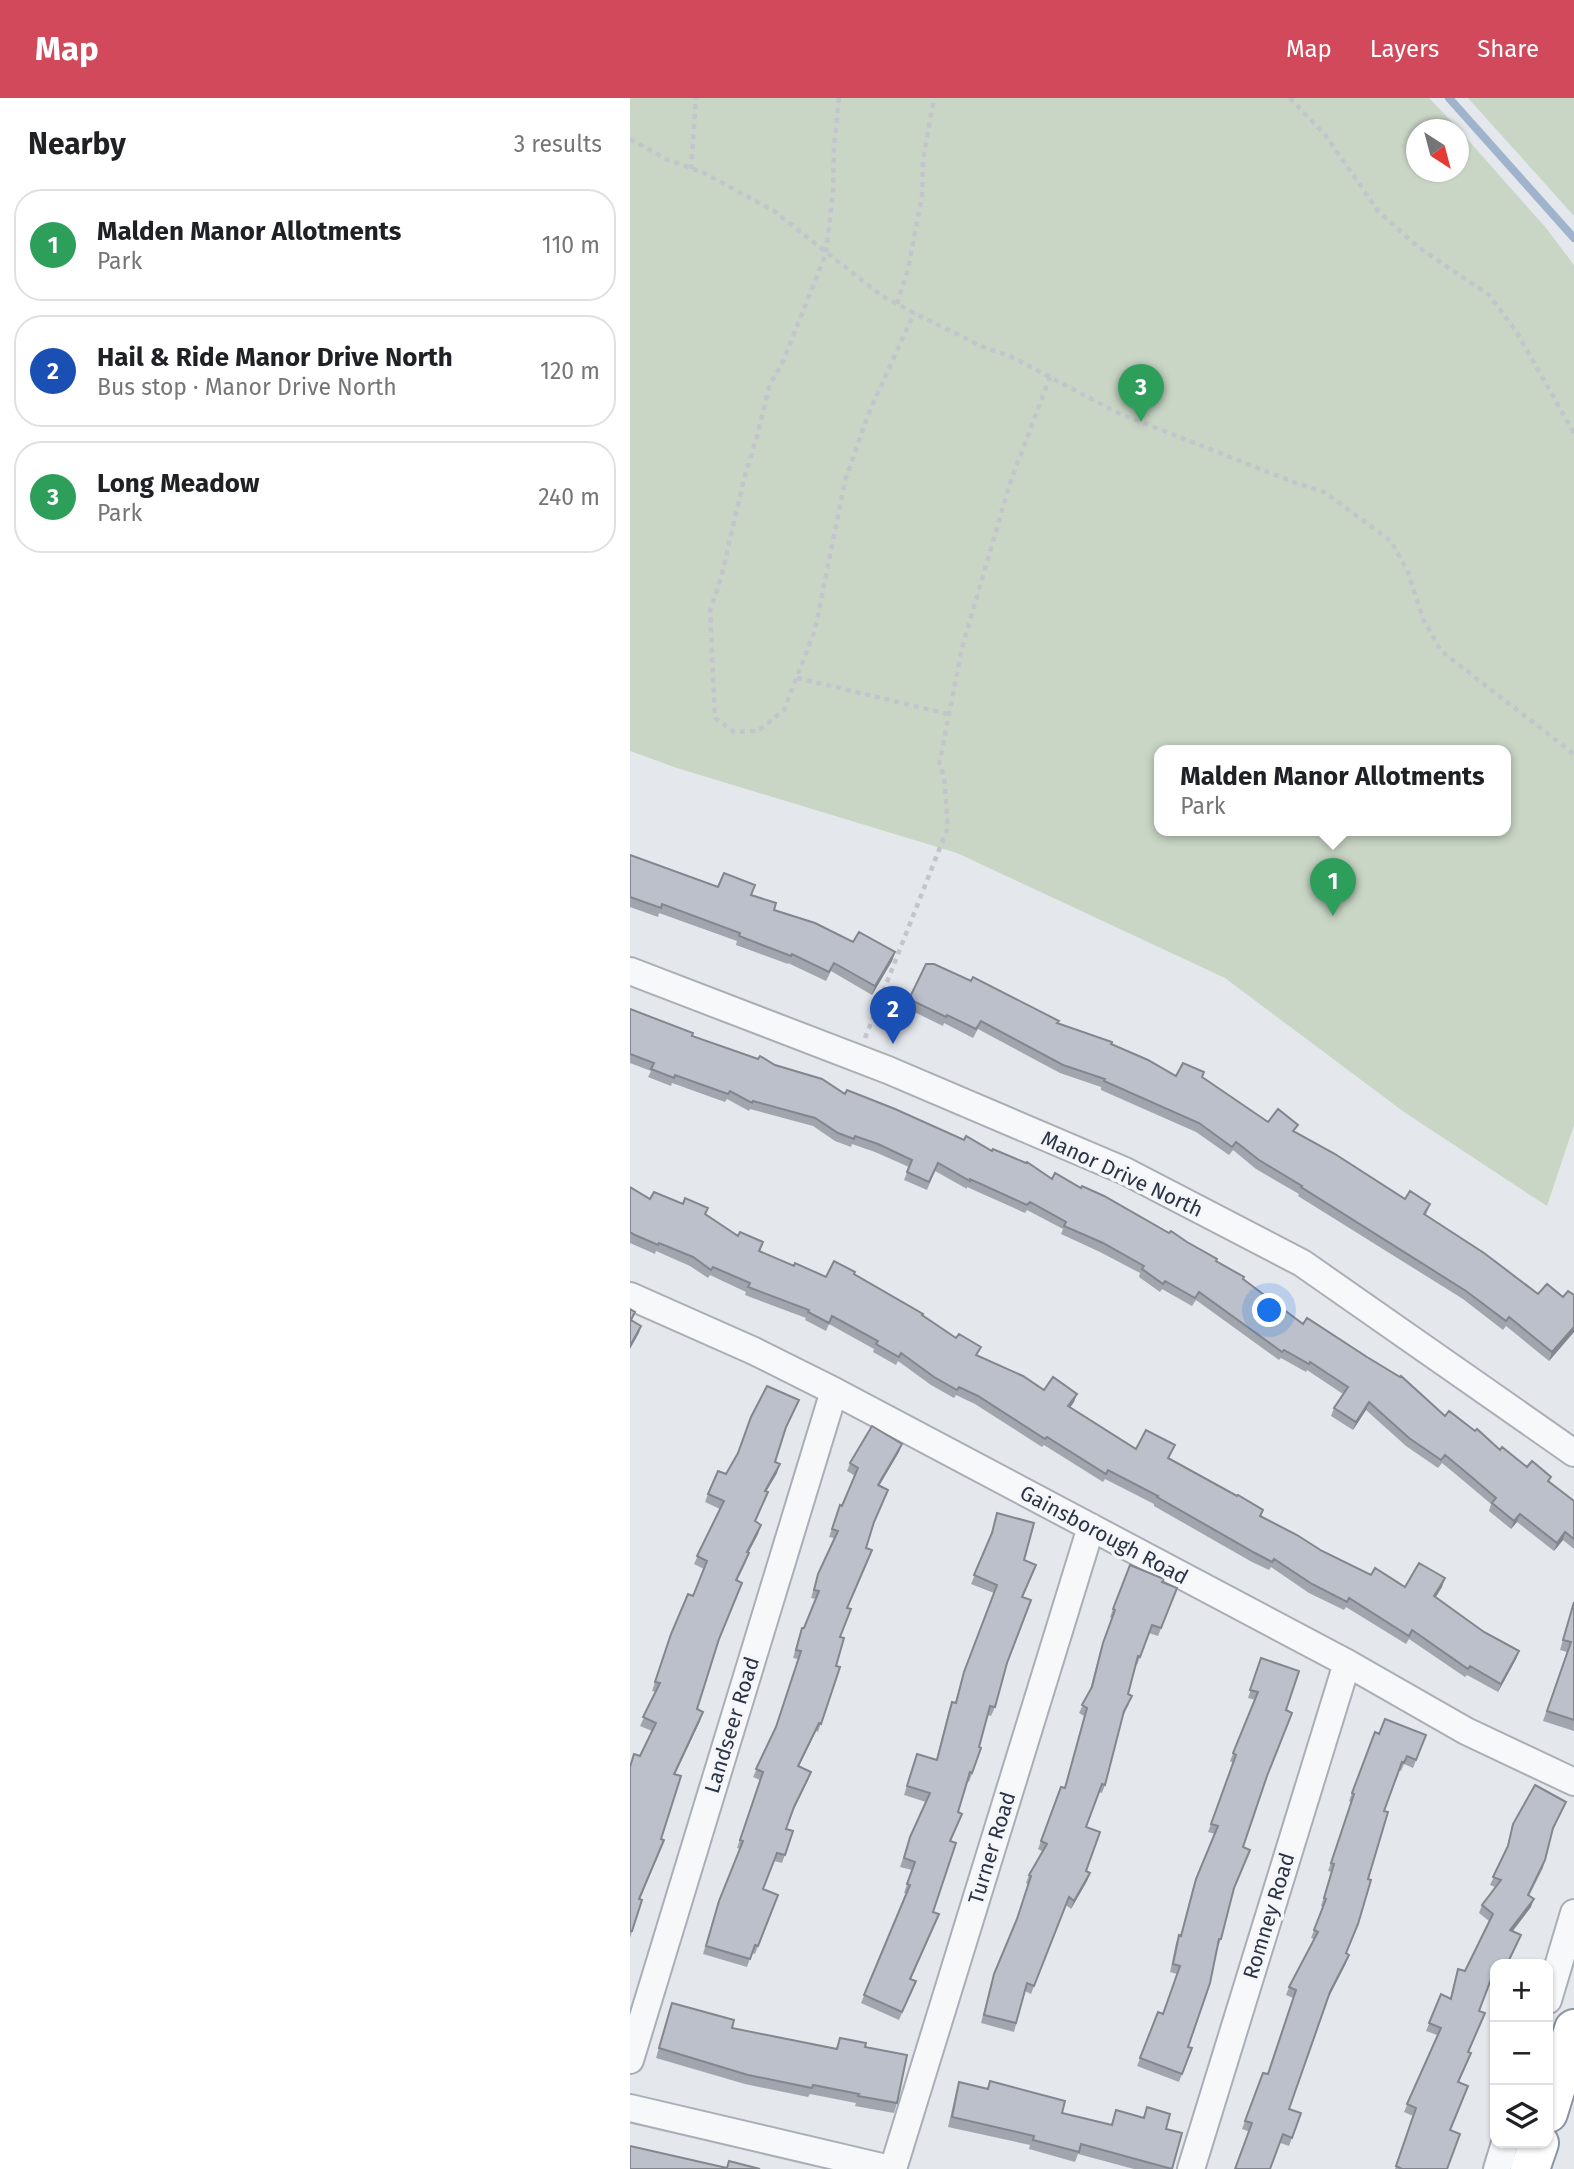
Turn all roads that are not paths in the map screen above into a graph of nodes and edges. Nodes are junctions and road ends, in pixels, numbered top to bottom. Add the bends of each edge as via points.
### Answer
1 (630, 971) edge
2 (630, 1296) edge
3 (834, 1391) junction
4 (1574, 1453) edge
5 (1091, 1527) junction
6 (1347, 1663) junction
7 (1574, 1782) edge
8 (1574, 1913) edge
9 (1553, 1983) edge
10 (1574, 2029) edge
11 (630, 2060) edge
12 (1553, 2097) edge
13 (630, 2108) edge
14 (1503, 2148) edge
15 (1537, 2148) edge
16 (892, 2169) edge
17 (1191, 2169) edge
18 (1497, 2169) edge
19 (1530, 2169) edge

1 - 4 street, Manor Drive North via 857,1058 1125,1171 1302,1263
2 - 3 street, Gainsborough Road
3 - 5 street, Gainsborough Road
3 - 11 street, Landseer Road
5 - 6 street, Gainsborough Road
5 - 16 street, Turner Road
6 - 7 street, Gainsborough Road via 1465,1731
6 - 17 street, Romney Road
8 - 9 street
10 - 12 highway
13 - 16 street
14 - 18 street
15 - 19 highway

